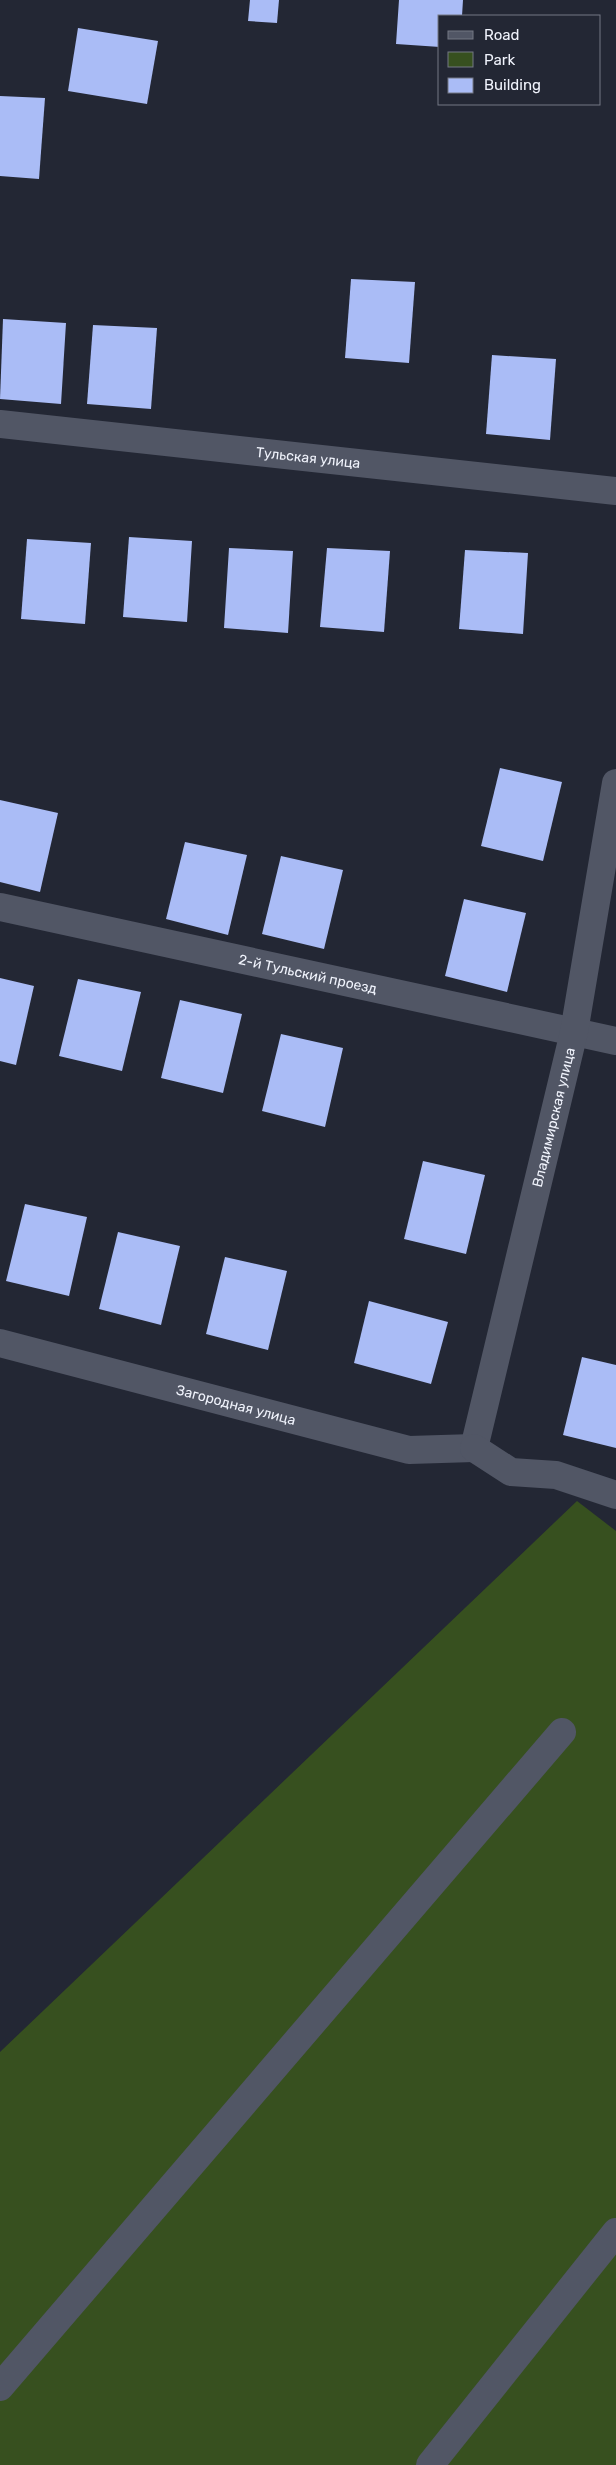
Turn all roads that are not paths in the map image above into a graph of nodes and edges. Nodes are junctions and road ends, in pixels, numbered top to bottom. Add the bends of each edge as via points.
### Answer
1 (0, 424) edge
2 (616, 491) edge
3 (616, 783) edge
4 (0, 907) edge
5 (574, 1032) junction
6 (616, 1041) edge
7 (0, 1343) edge
8 (474, 1448) junction
9 (616, 1495) edge
10 (562, 1732) dead end
11 (616, 2232) edge
12 (0, 2387) edge
13 (430, 2465) edge

1 - 2 street, Тульская улица
3 - 5 street, Владимирская улица
4 - 5 street, 2-й Тульский проезд
5 - 6 street, 2-й Тульский проезд
5 - 8 street, Владимирская улица
7 - 8 street, Загородная улица via 409,1450
8 - 9 street via 511,1472 556,1475
10 - 12 street
11 - 13 street

